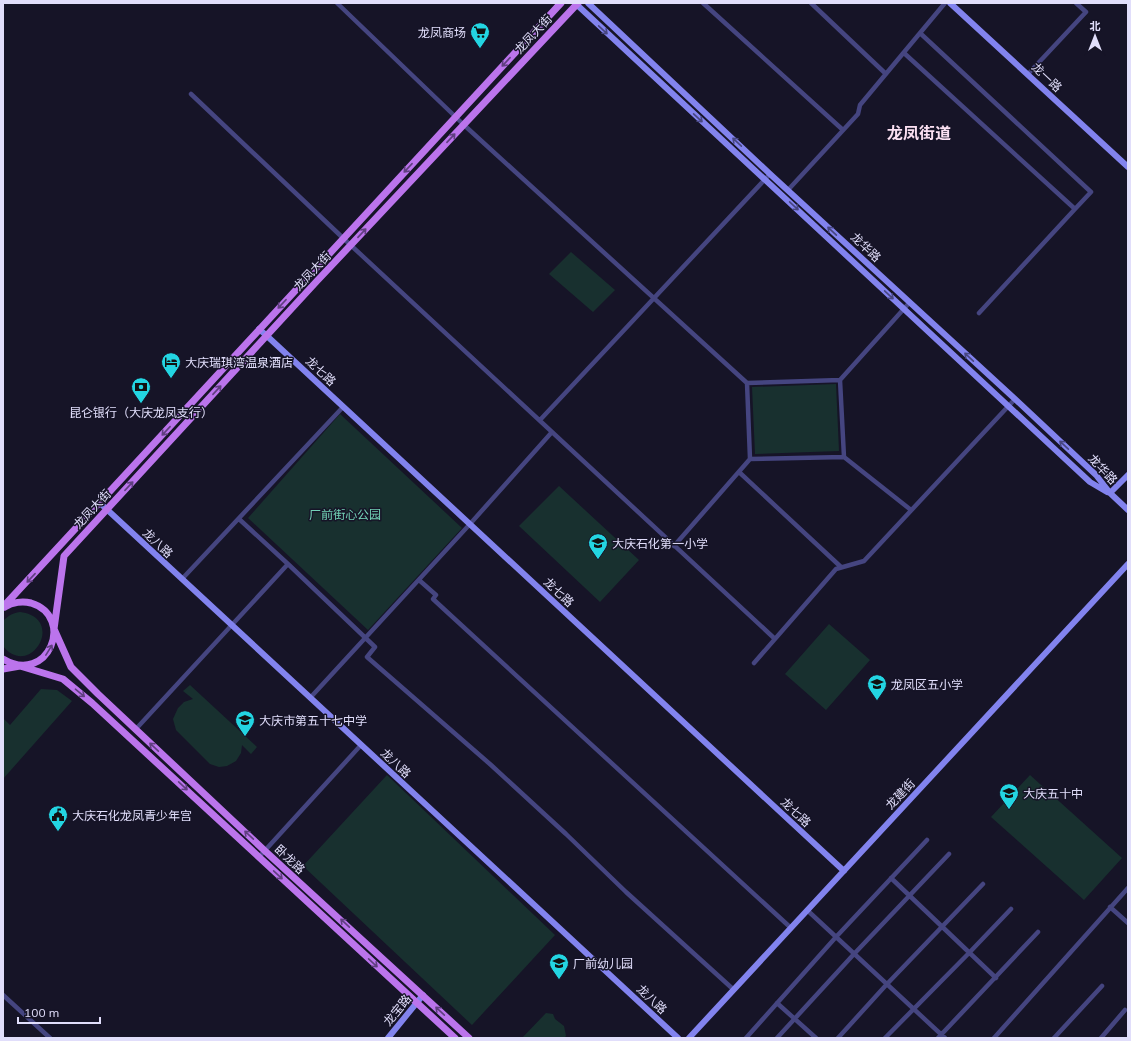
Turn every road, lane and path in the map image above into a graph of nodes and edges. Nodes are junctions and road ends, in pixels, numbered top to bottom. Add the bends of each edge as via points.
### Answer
1 (337, 3) edge
2 (562, 3) edge
3 (576, 3) edge
4 (588, 3) edge
5 (702, 3) edge
6 (811, 3) edge
7 (945, 3) edge
8 (950, 3) edge
9 (1076, 3) edge
10 (920, 33) junction
11 (904, 53) junction
12 (886, 74) junction
13 (1028, 74) junction
14 (191, 94) dead end
15 (456, 117) junction
16 (464, 125) junction
17 (843, 130) junction
18 (1128, 167) edge
19 (770, 174) junction
20 (765, 179) junction
21 (788, 190) junction
22 (1075, 209) junction
23 (343, 238) junction
24 (351, 245) junction
25 (654, 298) junction
26 (910, 302) junction
27 (904, 309) junction
28 (979, 313) dead end
29 (259, 329) junction
30 (267, 336) junction
31 (840, 380) junction
32 (746, 383) junction
33 (1015, 399) junction
34 (1008, 406) junction
35 (343, 407) junction
36 (540, 420) junction
37 (552, 432) junction
38 (844, 457) junction
39 (750, 459) junction
40 (739, 472) junction
41 (1128, 475) edge
42 (1110, 493) junction
43 (100, 503) junction
44 (107, 510) junction
45 (911, 510) junction
46 (1128, 510) edge
47 (239, 519) junction
48 (470, 524) junction
49 (674, 546) junction
50 (288, 564) junction
51 (1128, 564) edge
52 (841, 567) junction
53 (182, 580) junction
54 (419, 580) junction
55 (3, 608) edge
56 (231, 625) junction
57 (54, 629) junction
58 (365, 638) junction
59 (775, 639) junction
60 (3, 659) edge
61 (754, 663) dead end
62 (20, 666) junction
63 (3, 669) edge
64 (310, 698) junction
65 (136, 730) junction
66 (361, 745) junction
67 (927, 840) dead end
68 (265, 851) junction
69 (948, 854) dead end
70 (259, 857) junction
71 (844, 871) junction
72 (891, 878) junction
73 (983, 884) dead end
74 (1128, 888) edge
75 (909, 896) junction
76 (1110, 907) junction
77 (1011, 909) dead end
78 (808, 910) junction
79 (1128, 923) edge
80 (942, 927) junction
81 (791, 928) junction
82 (1038, 932) dead end
83 (836, 937) junction
84 (969, 953) junction
85 (854, 954) junction
86 (996, 978) junction
87 (887, 984) junction
88 (1102, 986) dead end
89 (734, 990) junction
90 (3, 995) edge
91 (423, 995) junction
92 (417, 1003) junction
93 (777, 1003) junction
94 (914, 1009) junction
95 (1125, 1010) dead end
96 (795, 1019) junction
97 (942, 1037) edge
98 (50, 1038) edge
99 (388, 1038) edge
100 (455, 1038) edge
101 (469, 1038) edge
102 (678, 1038) edge
103 (689, 1038) edge
104 (746, 1038) edge
105 (777, 1038) edge
106 (816, 1038) edge
107 (838, 1038) edge
108 (885, 1038) edge
109 (994, 1038) edge
110 (1054, 1038) edge
111 (1101, 1038) edge

1 - 15 street
2 -> 15 main road, 龙凤大街
3 - 16 main road, 龙凤大街
3 -> 20 street
19 -> 4 street, 龙华路
5 - 17 street
6 - 12 street
7 - 10 street
8 - 13 street, 龙一路
9 - 13 street via 1086,12
10 - 11 street
10 - 22 street via 1091,192
11 - 12 street
11 - 22 street
12 - 17 street via 860,105 858,114
13 - 18 street, 龙一路
14 - 23 street
15 - 16 street
15 -> 23 main road, 龙凤大街
24 -> 16 main road, 龙凤大街
16 - 25 street
17 - 21 street
19 - 20 street
19 - 21 street, 龙华路
20 - 25 street
20 -> 27 street
26 -> 21 street, 龙华路
22 - 28 street
23 - 24 street
23 -> 29 main road, 龙凤大街
24 - 30 main road, 龙凤大街
24 - 36 street
25 - 32 street
25 - 36 street
26 - 27 street
33 -> 26 street, 龙华路
27 - 31 street
27 - 34 street
29 - 30 street, 龙七路
29 -> 43 main road, 龙凤大街
30 - 35 street, 龙七路
44 -> 30 main road, 龙凤大街
31 - 32 street
31 - 38 street
32 - 39 street
33 - 34 street
42 -> 33 street, 龙华路 via 1096,476
34 - 42 street via 1090,482
34 - 45 street
35 - 47 street
35 - 48 street, 龙七路
36 - 37 street
37 - 48 street
37 - 49 street
38 - 39 street
38 - 45 street
39 - 40 street
40 - 49 street
40 - 52 street
41 - 42 street
42 - 46 street, 龙华路
43 - 44 street, 龙八路
43 -> 55 main road, 龙凤大街
44 - 53 street, 龙八路
44 - 57 main road, 龙凤大街 via 64,556
45 - 52 street via 864,561
47 - 50 street
47 - 53 street
48 - 54 street
48 - 71 street, 龙七路
49 - 59 street
50 - 56 street
50 - 58 street
51 - 71 street, 龙建街
52 - 59 street via 836,569
53 - 56 street, 龙八路
54 - 58 street
54 - 81 street via 436,595 434,599 446,611
55 - 57 main road, 卧龙路 via 17,602 37,605 51,619
56 - 64 street, 龙八路
56 - 65 street
62 -> 57 main road via 30,665 46,655 51,648
57 - 65 main road, 卧龙路 via 71,667
58 - 64 street
58 - 89 street via 375,647 367,657 492,765
59 - 61 street
60 - 62 main road, 卧龙路
62 - 63 main road
62 -> 70 main road, 卧龙路 via 63,679
64 - 66 street, 龙八路
68 -> 65 main road, 卧龙路
66 - 68 street
66 - 102 street, 龙八路
67 - 72 street
68 - 70 street
91 -> 68 main road, 卧龙路
69 - 75 street
70 -> 92 main road, 卧龙路
71 - 78 street, 龙建街
72 - 75 street
72 - 83 street
73 - 80 street
74 - 76 street
75 - 80 street
75 - 85 street
76 - 79 street
76 - 109 street
77 - 84 street
78 - 81 street, 龙建街
78 - 83 street
80 - 84 street
80 - 87 street
81 - 89 street, 龙建街
82 - 86 street
83 - 85 street
83 - 93 street
84 - 86 street
84 - 94 street
85 - 87 street
85 - 96 street
86 - 97 street
87 - 94 street
87 - 107 street
88 - 110 street
89 - 103 street, 龙建街
90 - 98 street
91 - 92 street, 龙宝路
101 -> 91 main road, 卧龙路
92 - 99 street, 龙宝路
92 - 100 main road, 卧龙路
93 - 96 street
93 - 104 street
94 - 97 street
94 - 108 street
95 - 111 street
96 - 105 street
96 - 106 street

